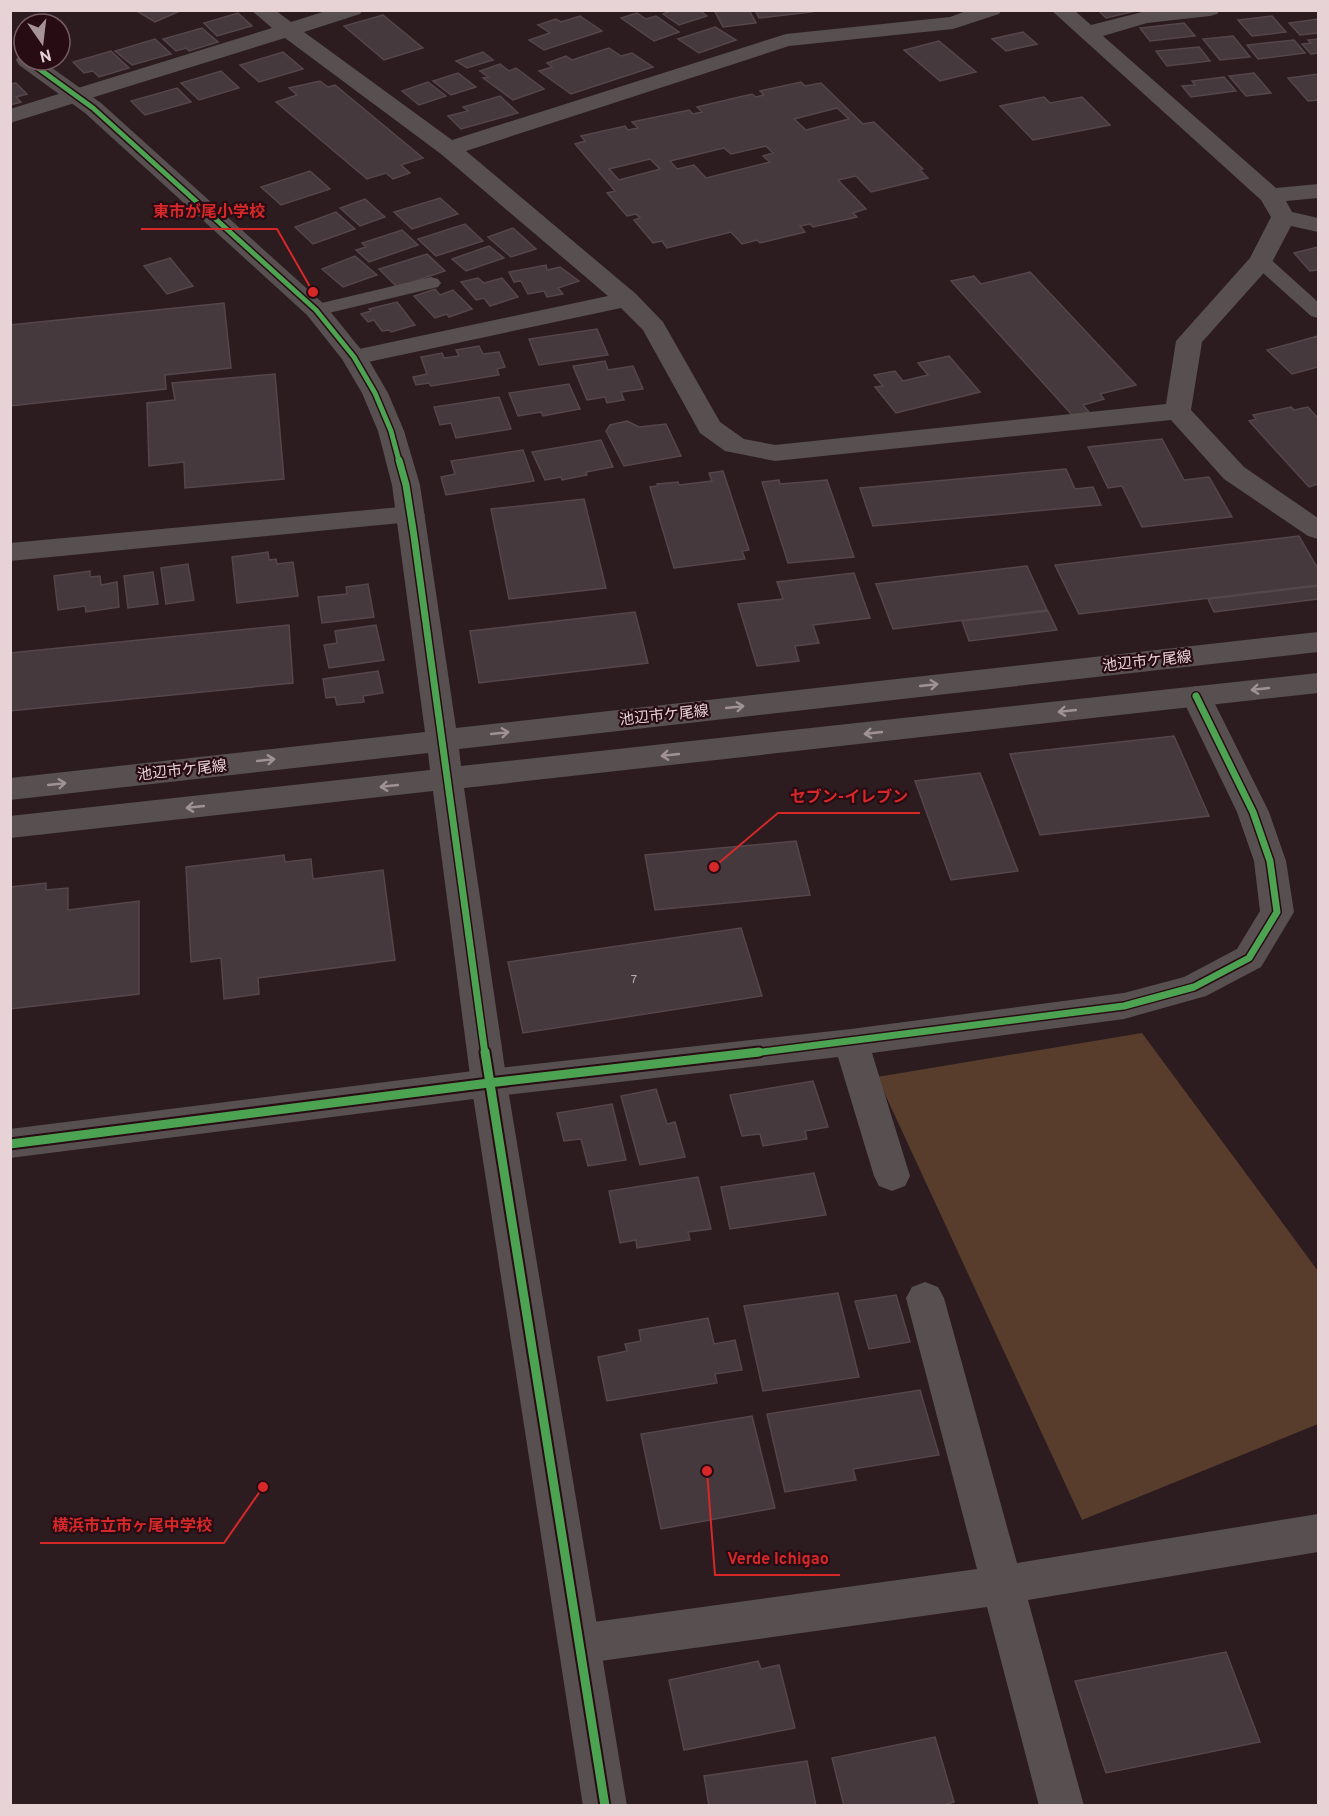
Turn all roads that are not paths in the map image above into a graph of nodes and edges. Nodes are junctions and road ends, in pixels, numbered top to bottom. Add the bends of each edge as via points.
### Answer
1 (261, 10) edge
2 (352, 10) edge
3 (992, 10) edge
4 (1061, 10) edge
5 (1210, 10) edge
6 (289, 31) junction
7 (1088, 33) junction
8 (43, 72) edge
9 (77, 96) junction
10 (10, 116) edge
11 (449, 149) junction
12 (1318, 191) edge
13 (1277, 206) junction
14 (1318, 225) edge
15 (1261, 261) junction
16 (431, 283) dead end
17 (627, 299) junction
18 (316, 310) junction
19 (1318, 312) edge
20 (354, 357) junction
21 (1178, 411) junction
22 (411, 515) junction
23 (1318, 530) edge
24 (10, 552) edge
25 (1318, 642) edge
26 (1318, 683) edge
27 (1196, 696) junction
28 (442, 739) junction
29 (447, 780) junction
30 (10, 789) edge
31 (10, 827) edge
32 (851, 1042) junction
33 (489, 1083) junction
34 (10, 1144) edge
35 (892, 1176) dead end
36 (925, 1298) dead end
37 (1318, 1533) edge
38 (1003, 1585) junction
39 (579, 1644) junction
40 (605, 1806) edge
41 (1062, 1806) edge

1 - 6 street
2 - 6 street
3 - 11 street via 953,23 786,40
4 - 7 street
5 - 7 street via 1146,17
6 - 9 street
6 - 11 street
7 - 13 street
8 - 9 street
9 - 10 street
9 - 18 street
11 - 17 street
12 - 13 street
13 - 14 street
13 - 15 street
15 - 19 lane
15 - 21 street via 1189,341
16 - 18 lane
17 - 20 street
17 - 21 street via 654,327 709,427 735,446 775,453
18 - 20 street
20 - 22 street via 391,431
21 - 23 street via 1234,473
22 - 24 street
22 - 28 street
28 -> 25 street, 池辺市ケ尾線
26 -> 27 street
27 -> 29 street
27 - 32 street via 1253,812 1270,861 1276,912 1248,958 1194,987 1124,1006
28 - 29 street
30 -> 28 street, 池辺市ケ尾線
29 -> 31 street
29 - 33 street
32 - 33 street
32 - 35 street
33 - 34 street
33 - 39 street
36 - 38 street
37 - 38 street
38 - 39 street
38 - 41 street
39 - 40 street

